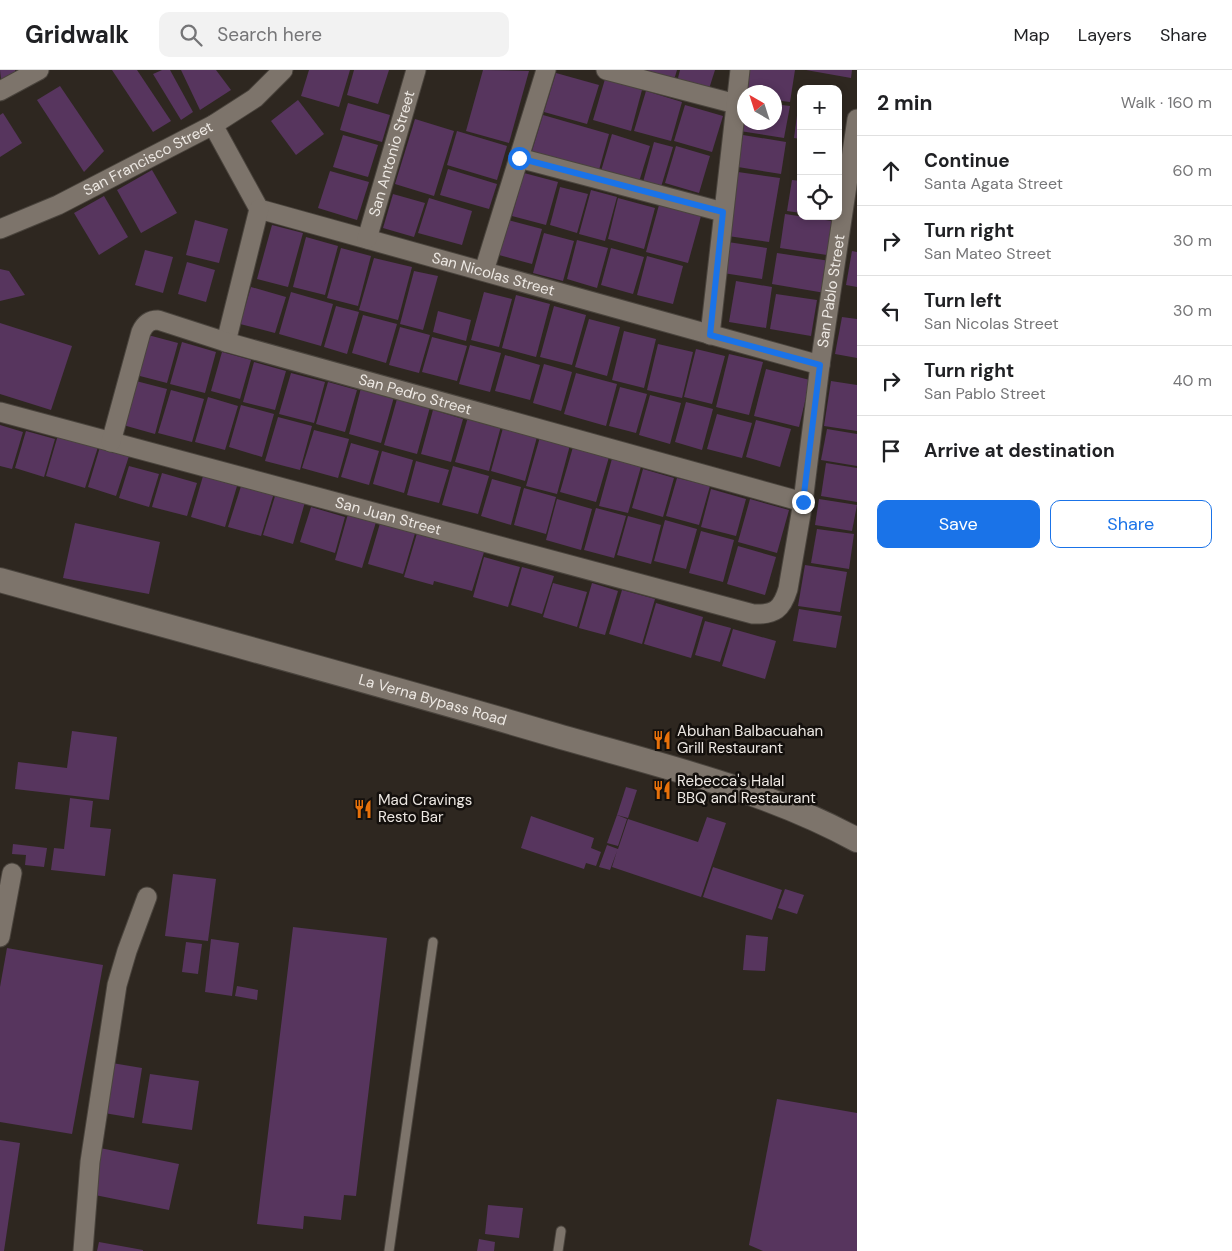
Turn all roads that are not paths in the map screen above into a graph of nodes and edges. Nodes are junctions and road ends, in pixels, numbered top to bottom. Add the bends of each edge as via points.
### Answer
1 (39, 70) edge
2 (283, 70) edge
3 (416, 70) edge
4 (546, 70) edge
5 (606, 70) edge
6 (740, 70) edge
7 (0, 92) edge
8 (736, 104) junction
9 (857, 119) edge
10 (213, 125) junction
11 (519, 158) junction
12 (259, 209) junction
13 (723, 212) junction
14 (0, 230) edge
15 (367, 239) junction
16 (484, 271) junction
17 (710, 335) junction
18 (226, 342) junction
19 (820, 365) junction
20 (0, 412) edge
21 (111, 442) junction
22 (803, 502) junction
23 (0, 580) edge
24 (777, 610) joint
25 (857, 840) edge
26 (12, 873) dead end
27 (147, 897) dead end
28 (0, 937) edge
29 (433, 942) dead end
30 (561, 1231) dead end
31 (83, 1251) edge
32 (389, 1251) edge
33 (558, 1251) edge

1 - 7 street
2 - 10 street, San Francisco Street via 255,98
3 - 15 street, San Antonio Street
4 - 11 street
5 - 8 street
6 - 8 street
8 - 13 street
9 - 19 street, San Pablo Street
10 - 12 street
10 - 14 street, San Francisco Street via 58,205
11 - 13 street
11 - 16 street
12 - 15 street, San Nicolas Street
12 - 18 street
13 - 17 street
15 - 16 street, San Nicolas Street
16 - 17 street, San Nicolas Street
17 - 19 street, San Nicolas Street
18 - 21 street, San Pedro Street via 158,320 147,323 141,332
18 - 22 street, San Pedro Street
19 - 22 street, San Pablo Street
20 - 21 street, San Juan Street
21 - 24 street, San Juan Street via 753,614 766,615
22 - 24 street, San Pablo Street via 788,589
23 - 25 street, La Verna Bypass Road via 484,714 739,789 825,823
26 - 28 street
27 - 31 street via 117,986 90,1162
29 - 32 lane
30 - 33 lane

